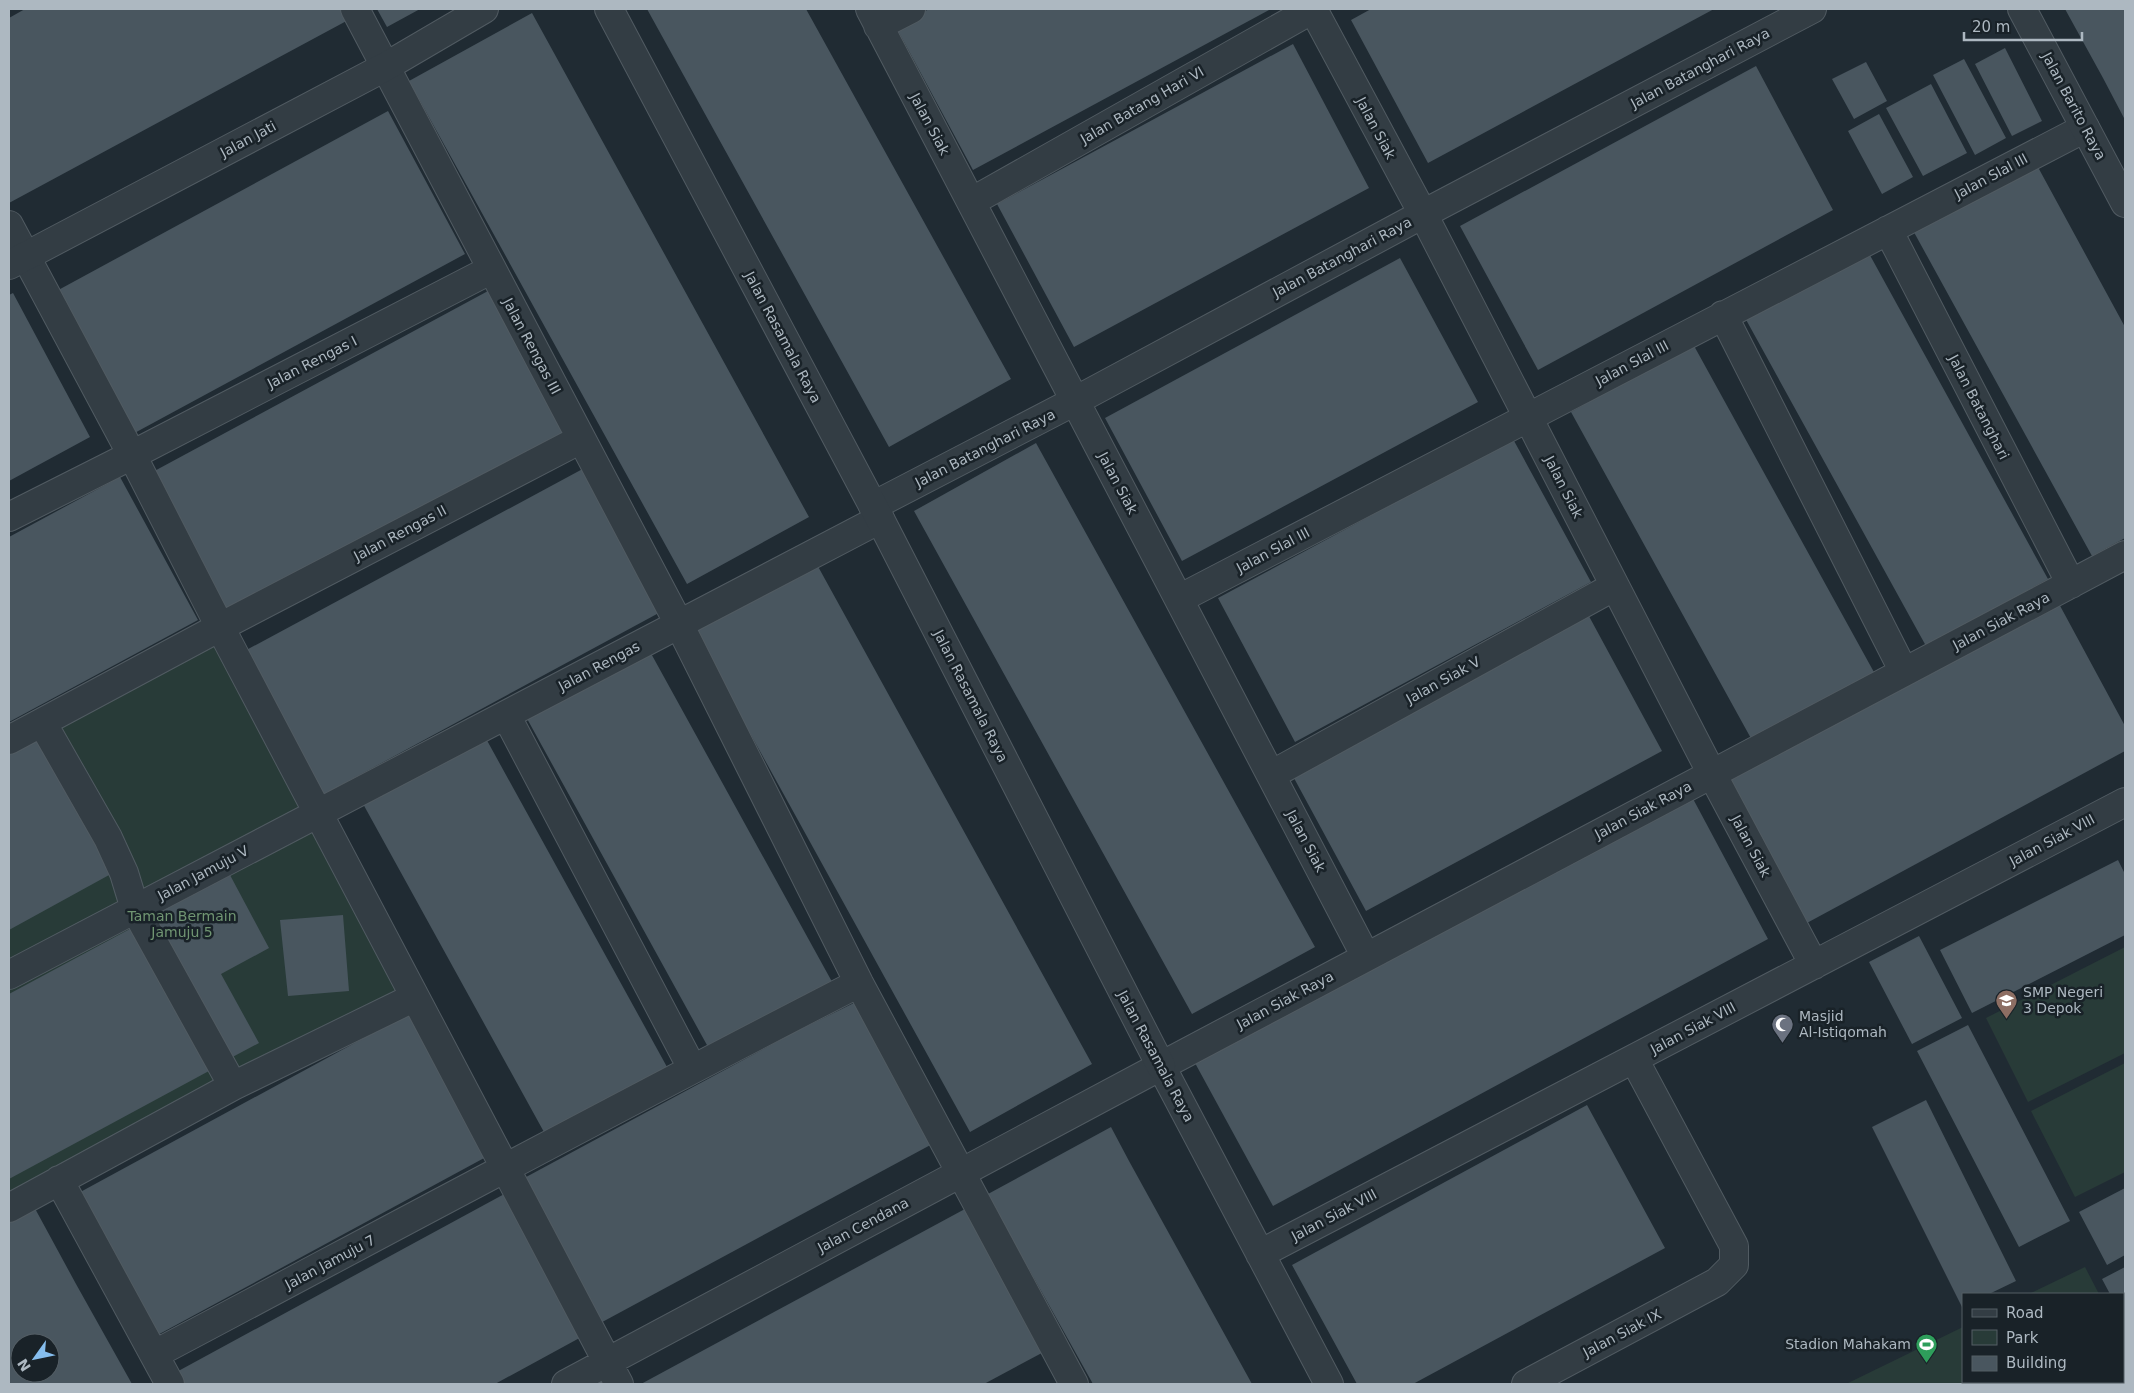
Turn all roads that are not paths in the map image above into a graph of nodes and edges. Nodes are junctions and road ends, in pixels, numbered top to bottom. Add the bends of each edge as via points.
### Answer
1 (355, 9) edge
2 (484, 9) edge
3 (609, 9) edge
4 (912, 9) edge
5 (1313, 9) edge
6 (1812, 9) edge
7 (2022, 9) edge
8 (1783, 15) edge
9 (874, 17) edge
10 (385, 67) junction
11 (2085, 128) junction
12 (971, 202) junction
13 (2125, 202) edge
14 (1423, 214) junction
15 (9, 225) edge
16 (1888, 230) junction
17 (17, 261) edge
18 (492, 269) junction
19 (1723, 315) junction
20 (1075, 401) junction
21 (1528, 417) junction
22 (581, 439) junction
23 (132, 455) junction
24 (876, 512) junction
25 (9, 516) edge
26 (2125, 555) edge
27 (2071, 584) junction
28 (1615, 586) junction
29 (1179, 599) junction
30 (679, 624) junction
31 (220, 627) junction
32 (1904, 672) junction
33 (506, 715) junction
34 (43, 724) junction
35 (9, 740) edge
36 (1712, 774) junction
37 (1272, 775) junction
38 (2125, 802) edge
39 (318, 814) junction
40 (135, 909) junction
41 (1366, 957) junction
42 (1814, 965) junction
43 (9, 975) edge
44 (859, 983) junction
45 (415, 997) junction
46 (1634, 1059) junction
47 (1160, 1066) junction
48 (692, 1068) junction
49 (233, 1086) junction
50 (505, 1170) junction
51 (961, 1172) junction
52 (59, 1180) junction
53 (9, 1208) edge
54 (1260, 1254) junction
55 (155, 1354) junction
56 (613, 1373) edge
57 (1065, 1381) edge
58 (170, 1384) edge
59 (566, 1384) edge
60 (1330, 1384) edge
61 (1526, 1384) edge

1 - 10 street, Jalan Rengas III
2 - 10 street, Jalan Jati
3 - 24 street, Jalan Rasamala Raya
4 - 9 street
5 - 12 street, Jalan Batang Hari VI
5 - 14 street, Jalan Siak
6 - 8 street, Jalan Batanghari Raya
7 - 11 street, Jalan Barito Raya
8 - 14 street, Jalan Batanghari Raya
9 - 12 street, Jalan Siak
10 - 17 street, Jalan Jati
10 - 18 street, Jalan Rengas III
11 - 13 street, Jalan Barito Raya
11 - 16 street, Jalan Slal III
12 - 20 street, Jalan Siak
14 - 20 street, Jalan Batanghari Raya
14 - 21 street, Jalan Siak
15 - 17 street
16 - 19 street, Jalan Slal III
16 - 27 street, Jalan Batanghari
17 - 23 street
18 - 22 street, Jalan Rengas III
18 - 23 street, Jalan Rengas I
19 - 21 street, Jalan Slal III
19 - 32 street
20 - 24 street, Jalan Batanghari Raya
20 - 29 street, Jalan Siak
21 - 28 street, Jalan Siak
21 - 29 street, Jalan Slal III
22 - 30 street, Jalan Rengas III
22 - 31 street, Jalan Rengas II
23 - 25 street, Jalan Rengas I
23 - 31 street
24 - 30 street, Jalan Rengas
24 - 47 street, Jalan Rasamala Raya
26 - 27 street, Jalan Siak Raya
27 - 32 street, Jalan Siak Raya
28 - 36 street, Jalan Siak
28 - 37 street, Jalan Siak V
29 - 37 street, Jalan Siak
30 - 33 street, Jalan Rengas
30 - 44 street, Jalan Rengas III
31 - 34 street, Jalan Rengas II
31 - 39 street
32 - 36 street, Jalan Siak Raya
33 - 39 street, Jalan Rengas
33 - 48 street
34 - 35 street, Jalan Rengas II
34 - 40 street via 108,838 124,873
36 - 41 street, Jalan Siak Raya
36 - 42 street, Jalan Siak
37 - 41 street, Jalan Siak
38 - 42 street, Jalan Siak VIII
39 - 40 street, Jalan Jamuju V
39 - 45 street
40 - 43 street, Jalan Jamuju V
40 - 49 street
41 - 47 street, Jalan Siak Raya
42 - 46 street, Jalan Siak VIII
44 - 48 street, Jalan Jamuju 7
44 - 51 street, Jalan Rengas III
45 - 49 street
45 - 50 street
46 - 54 street, Jalan Siak VIII
46 - 61 street, Jalan Siak IX via 1734,1246 1734,1265 1717,1282
47 - 51 street, Jalan Cendana
47 - 54 street, Jalan Rasamala Raya
48 - 50 street, Jalan Jamuju 7
49 - 52 street
50 - 55 street, Jalan Jamuju 7
50 - 56 street
51 - 56 street, Jalan Cendana
51 - 57 street, Jalan Rengas III
52 - 53 street
52 - 55 street
54 - 60 street, Jalan Rasamala Raya
55 - 58 street
56 - 59 street, Jalan Cendana

